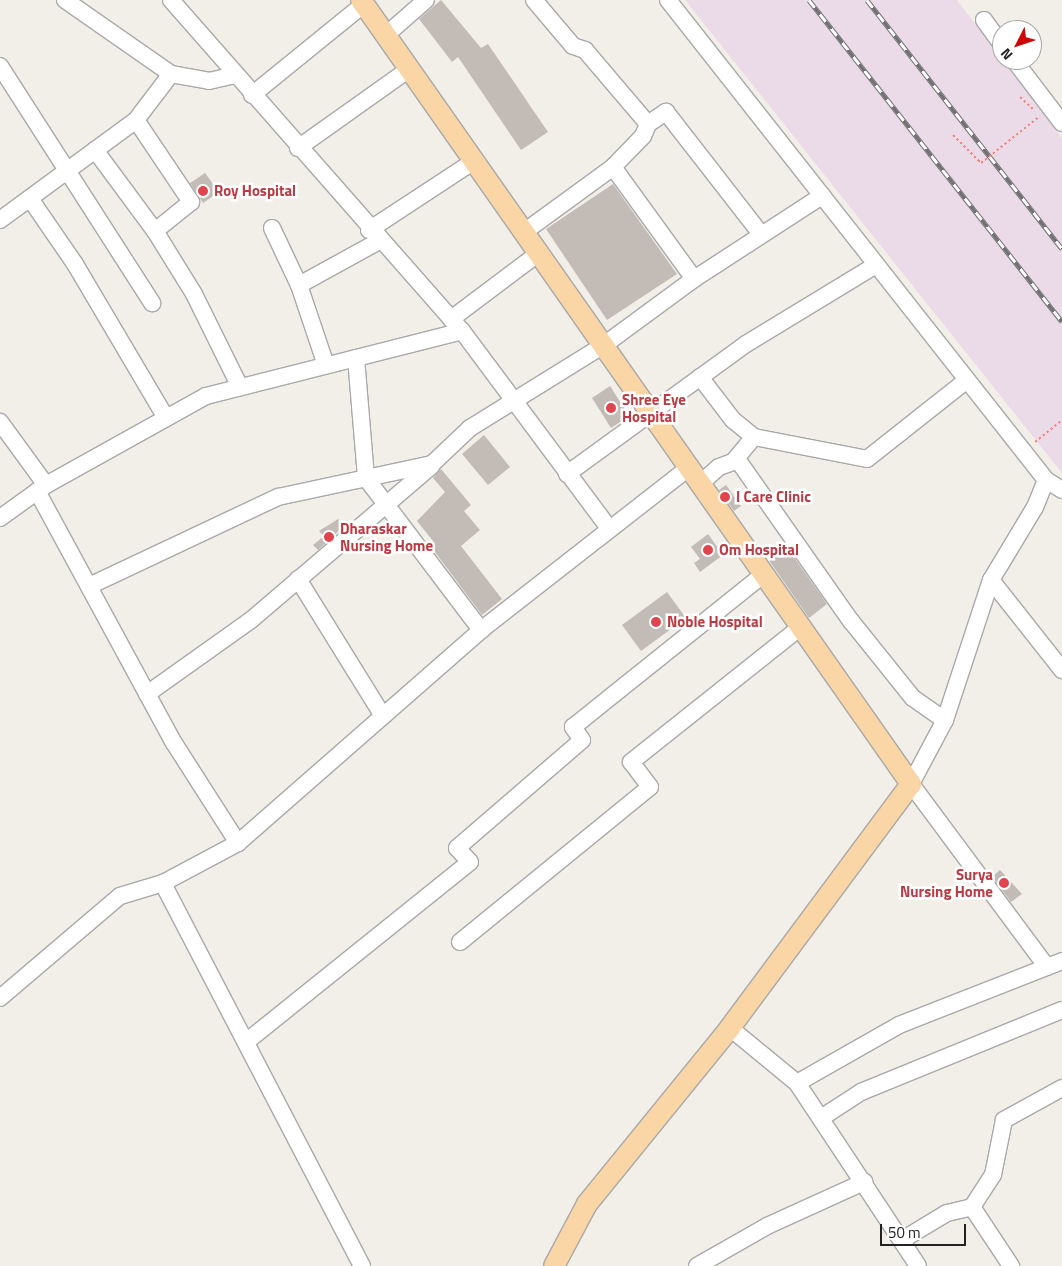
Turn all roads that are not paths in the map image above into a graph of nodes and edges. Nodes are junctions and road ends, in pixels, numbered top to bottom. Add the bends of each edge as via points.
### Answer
1 (65, 0) edge
2 (170, 0) edge
3 (426, 0) edge
4 (534, 0) edge
5 (668, 0) edge
6 (363, 2) edge
7 (984, 20) dead end
8 (992, 31) edge
9 (386, 35) junction
10 (0, 66) edge
11 (409, 69) junction
12 (1022, 70) edge
13 (171, 74) junction
14 (235, 75) junction
15 (252, 95) junction
16 (136, 120) junction
17 (1062, 123) edge
18 (648, 124) junction
19 (298, 148) junction
20 (95, 150) junction
21 (474, 161) junction
22 (613, 167) junction
23 (66, 169) junction
24 (822, 196) junction
25 (31, 200) junction
26 (0, 220) edge
27 (272, 228) dead end
28 (155, 231) junction
29 (524, 232) junction
30 (761, 234) junction
31 (374, 236) junction
32 (539, 253) junction
33 (876, 265) junction
34 (694, 279) junction
35 (299, 285) junction
36 (152, 303) dead end
37 (456, 325) junction
38 (604, 345) junction
39 (356, 358) junction
40 (326, 365) junction
41 (700, 377) junction
42 (967, 380) junction
43 (240, 387) junction
44 (513, 402) junction
45 (653, 415) junction
46 (166, 418) junction
47 (0, 422) edge
48 (754, 437) junction
49 (738, 459) junction
50 (432, 464) junction
51 (567, 474) junction
52 (695, 475) junction
53 (366, 478) junction
54 (1046, 480) junction
55 (42, 488) junction
56 (1062, 490) edge
57 (385, 505) junction
58 (0, 518) edge
59 (609, 528) junction
60 (765, 573) junction
61 (298, 579) junction
62 (991, 580) junction
63 (89, 586) junction
64 (802, 626) junction
65 (481, 630) junction
66 (1062, 670) edge
67 (147, 694) junction
68 (383, 716) junction
69 (946, 720) junction
70 (911, 784) junction
71 (238, 844) junction
72 (163, 884) junction
73 (460, 942) dead end
74 (1055, 964) edge
75 (0, 998) edge
76 (1062, 1009) edge
77 (730, 1028) junction
78 (246, 1042) junction
79 (796, 1083) junction
80 (1062, 1088) edge
81 (821, 1118) junction
82 (864, 1182) junction
83 (972, 1207) junction
84 (902, 1240) junction
85 (362, 1266) edge
86 (554, 1266) edge
87 (697, 1266) edge
88 (918, 1266) edge
89 (1011, 1266) edge

1 - 13 street
2 - 14 street
3 - 9 street
4 - 18 street via 573,46 584,50
5 - 24 street
6 - 9 main road
6 - 15 street
7 - 8 street
9 - 11 main road
10 - 23 street
11 - 19 street
11 - 21 main road
12 - 17 street
13 - 14 street via 209,80
13 - 16 street
14 - 15 street
15 - 19 street
16 - 20 street
16 - 28 street via 191,202
18 - 22 street via 642,136
18 - 30 street via 666,112
19 - 31 street
20 - 23 street
20 - 28 street
21 - 29 main road
21 - 31 street
22 - 29 street
22 - 34 street
23 - 25 street
23 - 36 street
24 - 30 street
24 - 33 street
25 - 26 street
25 - 46 street via 75,264
27 - 35 street
28 - 43 street via 194,294
29 - 32 main road
30 - 34 street
31 - 35 street
31 - 37 street
32 - 37 street
32 - 38 main road
33 - 41 street via 746,344
33 - 42 street
34 - 38 street
35 - 40 street
37 - 39 street
37 - 44 street
38 - 44 street
38 - 45 main road
39 - 40 street
39 - 53 street
40 - 43 street
41 - 45 street
41 - 48 street via 733,420
42 - 48 street via 867,459
42 - 54 street
43 - 46 street via 206,396
44 - 50 street via 470,428
44 - 51 street
45 - 51 street
45 - 52 main road
46 - 55 street
47 - 55 street
48 - 49 street
49 - 52 street
49 - 69 street via 851,621 913,698
50 - 53 street
50 - 57 street
51 - 59 street
52 - 59 street
52 - 60 main road
53 - 57 street
53 - 63 street via 278,497
54 - 56 street
54 - 62 street via 1035,507
55 - 58 street
55 - 63 street
57 - 61 street
57 - 65 street
59 - 65 street
60 - 64 main road
60 - 78 street via 574,727 582,740 458,848 470,862
61 - 67 street via 251,620
61 - 68 street
62 - 66 street
62 - 69 street
63 - 67 street
64 - 70 main road
64 - 73 street via 631,762 650,787
65 - 68 street
67 - 71 street
68 - 71 street
69 - 70 street
70 - 74 street
70 - 77 main road
71 - 72 street
72 - 75 street via 120,896
72 - 78 street
74 - 79 street via 899,1025
76 - 81 street via 861,1092
77 - 79 street
77 - 86 main road via 587,1204
78 - 85 street
79 - 81 street
80 - 83 street via 1004,1120 993,1175
81 - 82 street
82 - 84 street
82 - 87 street via 767,1226
83 - 84 street via 947,1213
83 - 89 street
84 - 88 street

